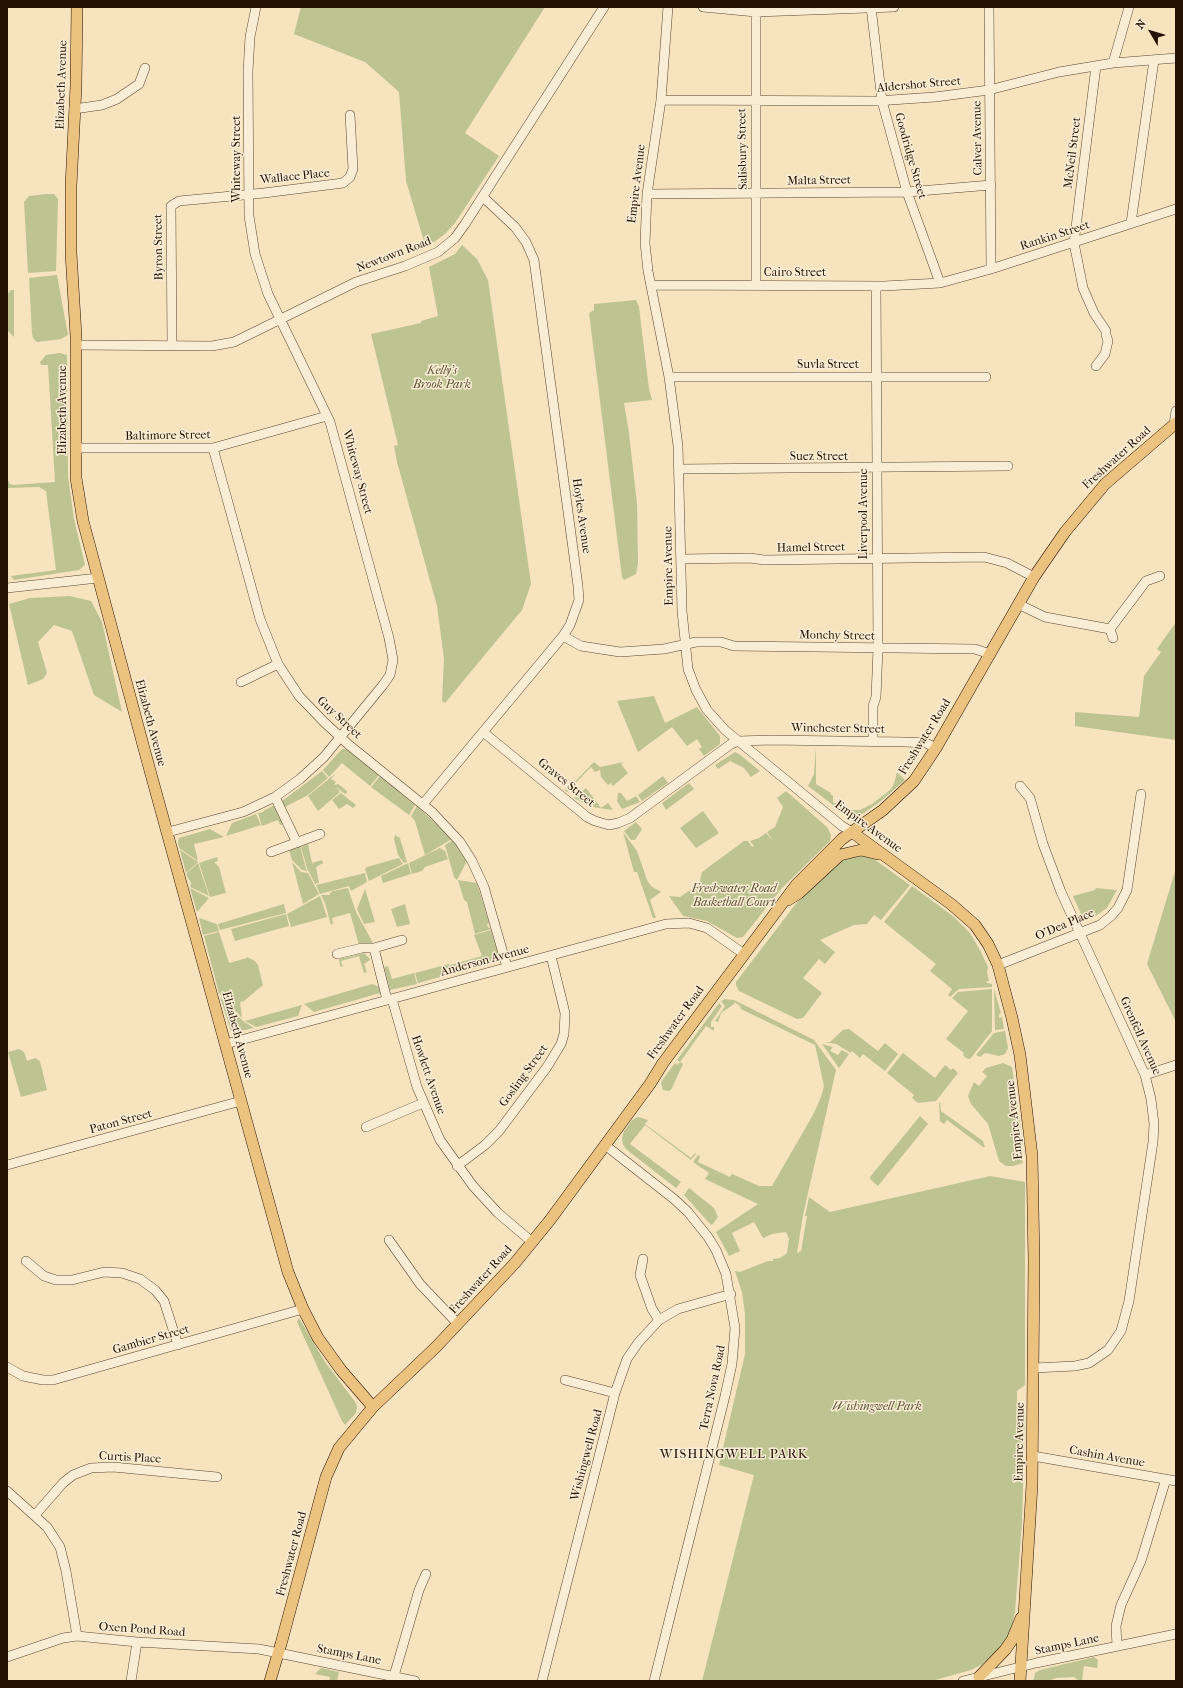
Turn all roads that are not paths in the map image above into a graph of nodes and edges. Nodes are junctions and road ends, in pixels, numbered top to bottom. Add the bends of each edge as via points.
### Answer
1 (77, 7) edge
2 (256, 7) edge
3 (604, 7) edge
4 (668, 7) edge
5 (703, 7) edge
6 (894, 7) edge
7 (989, 7) edge
8 (1129, 7) edge
9 (871, 8) edge
10 (770, 9) edge
11 (756, 12) junction
12 (1176, 58) edge
13 (1154, 60) junction
14 (1113, 63) junction
15 (1096, 66) junction
16 (145, 68) dead end
17 (989, 90) junction
18 (661, 100) junction
19 (882, 101) junction
20 (755, 102) junction
21 (74, 109) junction
22 (350, 115) dead end
23 (991, 185) junction
24 (908, 192) junction
25 (250, 194) junction
26 (646, 194) junction
27 (756, 194) junction
28 (482, 197) junction
29 (1176, 209) edge
30 (1131, 223) junction
31 (1074, 243) junction
32 (991, 270) junction
33 (940, 283) junction
34 (651, 285) junction
35 (756, 285) junction
36 (876, 286) junction
37 (280, 320) junction
38 (76, 345) junction
39 (172, 345) junction
40 (1096, 366) dead end
41 (875, 377) junction
42 (986, 377) dead end
43 (669, 378) junction
44 (1176, 411) edge
45 (327, 416) junction
46 (1175, 424) edge
47 (76, 448) junction
48 (213, 448) junction
49 (1008, 466) dead end
50 (876, 468) junction
51 (679, 469) junction
52 (876, 559) junction
53 (681, 560) junction
54 (1160, 576) dead end
55 (1034, 577) junction
56 (98, 578) junction
57 (7, 588) edge
58 (1018, 604) junction
59 (1110, 629) junction
60 (563, 636) junction
61 (1114, 638) dead end
62 (684, 645) junction
63 (878, 648) junction
64 (990, 654) junction
65 (278, 664) junction
66 (241, 682) dead end
67 (483, 732) junction
68 (340, 737) junction
69 (739, 741) junction
70 (873, 741) junction
71 (936, 748) junction
72 (1020, 786) dead end
73 (1141, 794) dead end
74 (275, 797) junction
75 (423, 804) junction
76 (168, 832) junction
77 (852, 832) junction
78 (320, 834) dead end
79 (297, 843) junction
80 (271, 852) dead end
81 (885, 855) junction
82 (784, 902) junction
83 (1080, 933) junction
84 (402, 940) dead end
85 (374, 948) junction
86 (337, 954) dead end
87 (744, 954) junction
88 (550, 956) junction
89 (998, 966) junction
90 (507, 967) junction
91 (390, 1000) junction
92 (226, 1044) junction
93 (1176, 1065) edge
94 (1145, 1075) junction
95 (241, 1101) junction
96 (423, 1103) junction
97 (366, 1127) dead end
98 (605, 1144) junction
99 (7, 1165) edge
100 (457, 1166) junction
101 (389, 1240) dead end
102 (532, 1242) junction
103 (643, 1259) dead end
104 (26, 1261) dead end
105 (731, 1294) junction
106 (303, 1309) junction
107 (659, 1320) junction
108 (458, 1324) junction
109 (178, 1345) junction
110 (7, 1367) edge
111 (1034, 1368) junction
112 (565, 1380) dead end
113 (615, 1393) junction
114 (373, 1407) junction
115 (1033, 1456) junction
116 (217, 1477) dead end
117 (1166, 1479) junction
118 (1176, 1481) edge
119 (7, 1491) edge
120 (35, 1515) junction
121 (426, 1574) dead end
122 (1025, 1613) junction
123 (1176, 1634) edge
124 (77, 1636) junction
125 (137, 1642) junction
126 (1117, 1646) junction
127 (278, 1654) junction
128 (7, 1658) edge
129 (1022, 1667) junction
130 (394, 1676) junction
131 (979, 1677) junction
132 (131, 1681) edge
133 (270, 1681) edge
134 (415, 1681) edge
135 (542, 1681) edge
136 (654, 1681) edge
137 (963, 1681) edge
138 (1020, 1681) edge

1 - 21 main road, Elizabeth Avenue
2 - 25 street, Whiteway Street via 248,50
3 - 28 street, Newtown Road
4 - 18 street, Empire Avenue
5 - 11 street
6 - 9 street
7 - 17 street, Calver Avenue
8 - 14 street
9 - 10 street
9 - 19 street, Goodridge Street
10 - 11 street
11 - 20 street, Salisbury Street
12 - 13 street, Aldershot Street
13 - 14 street, Aldershot Street
13 - 30 street
14 - 15 street, Aldershot Street
15 - 17 street, Aldershot Street via 1041,75
15 - 31 street, McNeil Street
16 - 21 street via 139,84 117,100
17 - 19 street, Aldershot Street
17 - 23 street, Calver Avenue
18 - 20 street, Aldershot Street
18 - 26 street, Empire Avenue
19 - 20 street, Aldershot Street
19 - 24 street, Goodridge Street
20 - 27 street, Salisbury Street
21 - 38 main road, Elizabeth Avenue via 71,246
22 - 25 street, Wallace Place via 353,169 350,177 343,183
23 - 24 street, Malta Street
23 - 32 street, Calver Avenue
24 - 27 street, Malta Street
24 - 33 street, Goodridge Street
25 - 37 street, Whiteway Street via 250,227 255,254 264,284
25 - 39 street, Byron Street via 179,201 171,206
26 - 27 street, Malta Street
26 - 34 street, Empire Avenue via 645,243
27 - 35 street, Salisbury Street
28 - 37 street, Newtown Road via 455,238 438,252 356,282
28 - 60 street, Hoyles Avenue via 518,231 528,247 535,266 579,590 578,605
29 - 30 street, Rankin Street
30 - 31 street, Rankin Street
31 - 32 street, Rankin Street
31 - 40 street, McNeil Street via 1083,288 1094,313 1106,330 1108,341 1105,354
32 - 33 street, Rankin Street
33 - 36 street, Cairo Street
34 - 35 street, Cairo Street
34 - 43 street, Empire Avenue
35 - 36 street, Cairo Street
36 - 41 street, Liverpool Avenue
37 - 39 street, Newtown Road via 241,340 224,345
37 - 45 street, Whiteway Street
38 - 39 street, Newtown Road
38 - 47 main road, Elizabeth Avenue
41 - 42 street, Suvla Street
41 - 43 street, Suvla Street
41 - 50 street, Liverpool Avenue
43 - 51 street, Empire Avenue
44 - 46 street
45 - 48 street, Baltimore Street
45 - 68 street, Whiteway Street via 354,505 393,660 387,680
46 - 55 main road, Freshwater Road via 1097,492
47 - 48 street, Baltimore Street
47 - 56 main road, Elizabeth Avenue via 79,500
48 - 65 street, Guy Street via 260,619
49 - 50 street, Suez Street
50 - 51 street, Suez Street
50 - 52 street, Liverpool Avenue
51 - 53 street, Empire Avenue
52 - 53 street, Hamel Street
52 - 55 street, Hamel Street via 984,557 1007,563
52 - 63 street, Liverpool Avenue
53 - 62 street, Empire Avenue
54 - 59 street via 1146,581
55 - 58 main road, Freshwater Road
56 - 57 street
56 - 76 main road, Elizabeth Avenue
58 - 59 street via 1045,617
58 - 64 main road, Freshwater Road
59 - 61 street
60 - 62 street, Monchy Street via 581,646 608,651 642,651
60 - 67 street, Hoyles Avenue
62 - 63 street, Monchy Street via 696,642 721,642 734,646
62 - 69 street, Empire Avenue via 688,669 701,700 713,717
63 - 64 street, Monchy Street via 975,649
63 - 70 street, Liverpool Avenue
64 - 71 main road, Freshwater Road
65 - 66 street
65 - 68 street, Guy Street via 299,696
67 - 69 street, Graves Street via 587,817 609,825 630,818 731,744
67 - 75 street, Hoyles Avenue
68 - 74 street, Whiteway Street via 309,772
68 - 75 street, Guy Street
69 - 70 street, Winchester Street
69 - 77 street, Empire Avenue
70 - 71 street, Winchester Street via 926,743
71 - 77 main road, Freshwater Road via 906,790
72 - 83 street, Grenfell Avenue via 1030,798 1048,859
73 - 83 street, O'Dea Place via 1123,900 1111,916 1100,925
74 - 76 street, Whiteway Street via 238,814
74 - 79 street
75 - 90 street, Guy Street via 450,830 472,861 484,887
76 - 92 main road, Elizabeth Avenue
77 - 81 main road, Empire Avenue
77 - 82 main road, Freshwater Road via 809,871
78 - 79 street
79 - 80 street
81 - 82 main road via 861,850 840,855 799,893
81 - 89 main road, Empire Avenue via 975,925 988,944
82 - 87 main road, Freshwater Road
83 - 89 street, O'Dea Place
83 - 94 street, Grenfell Avenue
84 - 85 street
85 - 86 street
85 - 91 street, Howlett Avenue
87 - 88 street, Anderson Avenue via 707,928 682,923 655,926
87 - 98 main road, Freshwater Road
88 - 90 street, Anderson Avenue
88 - 100 street, Gosling Street via 565,1013 564,1034 559,1049 499,1130 485,1145
89 - 111 main road, Empire Avenue via 1020,1055 1031,1137 1034,1189
90 - 91 street, Anderson Avenue
91 - 92 street, Anderson Avenue
91 - 96 street, Howlett Avenue
92 - 95 main road, Elizabeth Avenue
93 - 94 street
94 - 111 street, Grenfell Avenue via 1152,1106 1153,1142 1128,1301 1121,1330 1108,1350 1088,1363
95 - 99 street, Paton Street
95 - 106 main road, Elizabeth Avenue via 280,1247
96 - 97 street
96 - 100 street, Howlett Avenue via 440,1140
98 - 102 main road, Freshwater Road
98 - 105 street, Terra Nova Road via 674,1199 699,1225 722,1261
100 - 102 street, Howlett Avenue via 494,1208
101 - 108 street via 420,1284
102 - 108 main road, Freshwater Road
103 - 107 street via 640,1275 652,1309
104 - 109 street via 44,1276 56,1280 72,1280 104,1272 114,1272 140,1280 164,1301
105 - 107 street, Wishingwell Road via 678,1309
105 - 136 street, Terra Nova Road via 735,1335 732,1364
106 - 109 street, Gambier Street
106 - 114 main road, Elizabeth Avenue via 333,1360
107 - 113 street, Wishingwell Road via 638,1343 628,1359
108 - 114 main road, Freshwater Road
109 - 110 street, Gambier Street via 53,1380 23,1376
111 - 115 main road, Empire Avenue
112 - 113 street
113 - 135 street, Wishingwell Road
114 - 127 main road, Freshwater Road via 339,1448 326,1477
115 - 117 street, Cashin Avenue
115 - 122 main road, Empire Avenue
116 - 120 street, Curtis Place via 113,1467 91,1468 73,1475 63,1483
117 - 118 street, Cashin Avenue
117 - 126 street via 1141,1561 1121,1605 1116,1626
119 - 120 street
120 - 124 street via 47,1526 60,1547
121 - 130 street
122 - 129 main road, Empire Avenue
122 - 131 main road via 1005,1650
123 - 126 street, Stamps Lane
124 - 125 street, Oxen Pond Road
124 - 128 street, Oxen Pond Road via 63,1638
125 - 127 street, Oxen Pond Road via 242,1648
125 - 132 street
126 - 129 street, Stamps Lane
127 - 130 street, Stamps Lane
127 - 133 main road, Freshwater Road
129 - 131 street, Stamps Lane
129 - 138 main road, Empire Avenue
130 - 134 street, Stamps Lane
131 - 137 street, Stamps Lane

